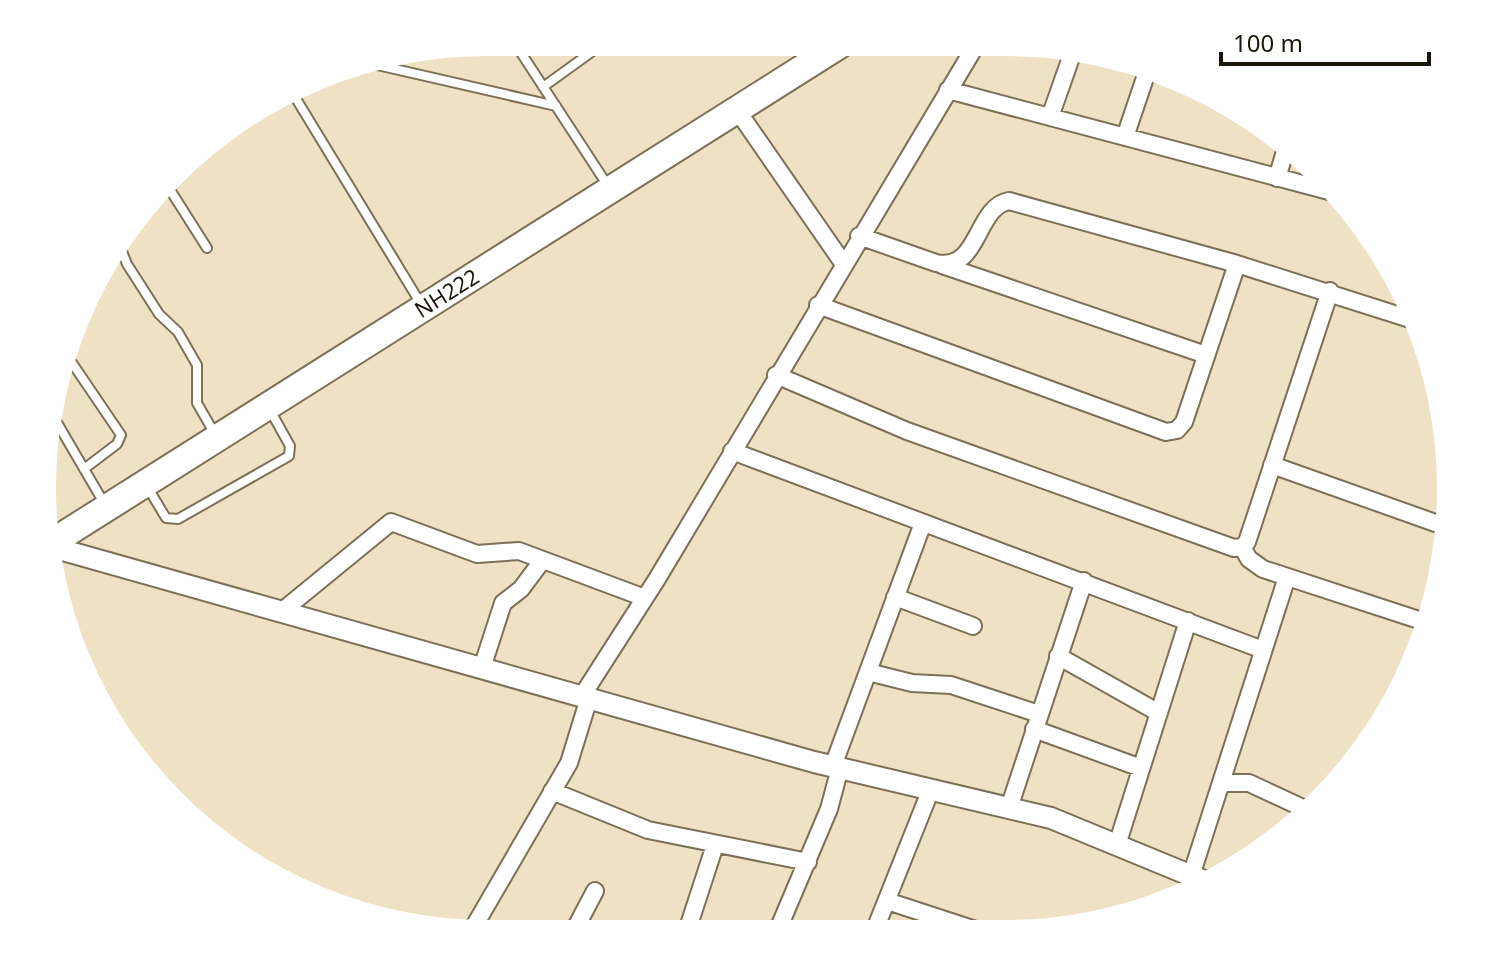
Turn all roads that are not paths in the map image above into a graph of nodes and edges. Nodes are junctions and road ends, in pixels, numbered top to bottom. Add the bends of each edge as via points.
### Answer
1 (523, 56) edge
2 (586, 56) edge
3 (822, 56) edge
4 (969, 56) edge
5 (1070, 61) edge
6 (389, 68) edge
7 (1145, 79) edge
8 (543, 87) junction
9 (948, 90) junction
10 (297, 101) edge
11 (556, 106) junction
12 (737, 110) junction
13 (1050, 117) junction
14 (1125, 137) junction
15 (1283, 157) edge
16 (1277, 178) junction
17 (1314, 187) edge
18 (610, 190) junction
19 (172, 194) edge
20 (859, 236) junction
21 (207, 248) dead end
22 (124, 256) edge
23 (843, 263) junction
24 (1237, 264) junction
25 (941, 265) junction
26 (1330, 291) junction
27 (818, 305) junction
28 (424, 308) junction
29 (1401, 316) edge
30 (1206, 355) junction
31 (74, 366) edge
32 (776, 375) junction
33 (268, 406) junction
34 (60, 429) edge
35 (217, 438) junction
36 (732, 451) junction
37 (1272, 465) junction
38 (84, 469) junction
39 (146, 484) junction
40 (107, 508) junction
41 (923, 523) junction
42 (1435, 523) edge
43 (60, 539) edge
44 (1242, 547) junction
45 (61, 548) edge
46 (542, 561) junction
47 (1287, 577) junction
48 (1084, 581) junction
49 (895, 597) junction
50 (645, 598) junction
51 (281, 612) junction
52 (1416, 619) edge
53 (1188, 621) junction
54 (973, 626) dead end
55 (1263, 650) junction
56 (1058, 656) junction
57 (482, 668) junction
58 (868, 672) junction
59 (586, 697) junction
60 (1159, 713) junction
61 (1036, 722) junction
62 (836, 767) junction
63 (1141, 768) junction
64 (1221, 783) junction
65 (931, 789) junction
66 (552, 791) junction
67 (1297, 806) edge
68 (1009, 808) junction
69 (715, 845) junction
70 (1117, 845) junction
71 (808, 862) junction
72 (1202, 872) edge
73 (1192, 877) edge
74 (595, 891) dead end
75 (887, 901) junction
76 (478, 920) edge
77 (580, 920) edge
78 (691, 920) edge
79 (782, 920) edge
80 (879, 920) edge
81 (945, 920) edge

1 - 8 lane
2 - 8 lane
3 - 12 main road, NH222
4 - 9 street
5 - 13 street
6 - 11 lane
7 - 14 street
8 - 11 lane
9 - 13 street
9 - 20 street
10 - 28 lane
11 - 18 lane
12 - 18 main road, NH222
12 - 23 street
13 - 14 street
14 - 16 street
15 - 16 street
16 - 17 street
18 - 28 main road, NH222
19 - 21 lane
20 - 23 street
20 - 25 street
22 - 35 lane via 197,365 197,403
23 - 27 street
24 - 25 street via 1009,201 995,209 969,251
24 - 26 street
24 - 30 street
25 - 30 street
26 - 29 street
26 - 37 street
27 - 30 street via 1166,432 1184,422
27 - 32 street
28 - 33 main road, NH222
31 - 38 lane via 121,435
32 - 36 street
32 - 44 street via 907,431
33 - 35 main road, NH222
33 - 39 lane via 290,446 289,456 178,519 166,518
34 - 38 lane
35 - 39 main road, NH222
36 - 41 street
36 - 50 street
37 - 42 street
37 - 44 street
38 - 40 lane
39 - 40 main road, NH222
40 - 43 main road, NH222
41 - 48 street
41 - 49 street
44 - 47 street via 1255,564
45 - 51 street
46 - 50 street
46 - 51 street via 519,551 477,554 391,522
46 - 57 street via 503,603
47 - 52 street
47 - 55 street
48 - 53 street
48 - 56 street
49 - 54 street
49 - 58 street
50 - 59 street
51 - 57 street
53 - 55 street
53 - 60 street
55 - 64 street
56 - 60 street
56 - 61 street
57 - 59 street
58 - 61 street via 906,683 951,685
58 - 62 street
59 - 62 street
59 - 66 street via 576,748
60 - 63 street
61 - 63 street
61 - 68 street
62 - 65 street
62 - 71 street
63 - 70 street
64 - 67 street via 1249,783
64 - 72 street
65 - 68 street
65 - 75 street
66 - 69 street via 617,820
66 - 76 street
68 - 70 street via 1051,818
69 - 71 street
69 - 78 street
70 - 73 street
71 - 79 street
74 - 77 street
75 - 80 street
75 - 81 street

